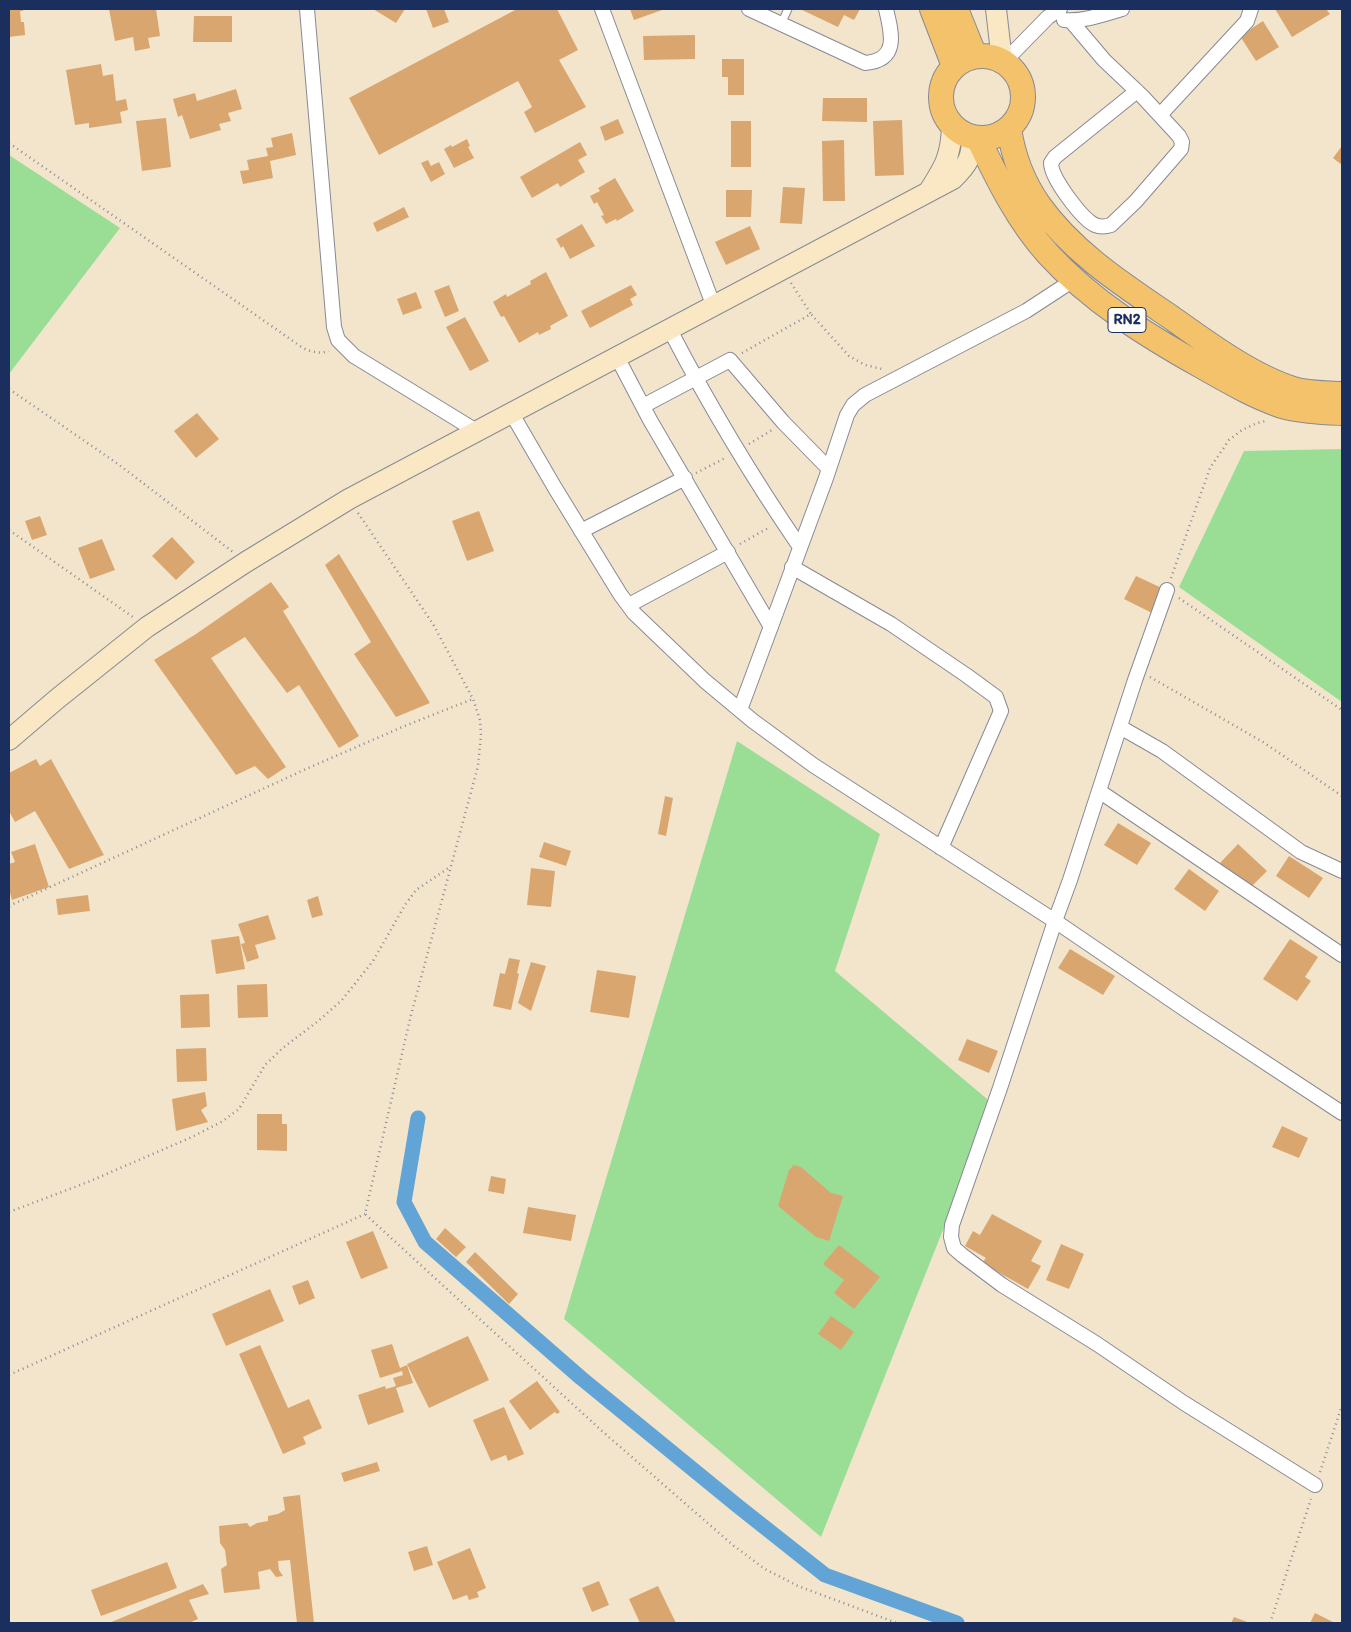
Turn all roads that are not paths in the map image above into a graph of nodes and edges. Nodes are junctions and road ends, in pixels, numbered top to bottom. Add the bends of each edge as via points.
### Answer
1 (307, 9) edge
2 (602, 9) edge
3 (749, 9) edge
4 (788, 9) edge
5 (886, 9) edge
6 (932, 9) edge
7 (956, 9) edge
8 (1060, 9) edge
9 (1122, 9) edge
10 (1251, 9) edge
11 (996, 13) edge
12 (1048, 17) junction
13 (1071, 20) junction
14 (781, 24) junction
15 (984, 60) junction
16 (1137, 91) junction
17 (1160, 115) junction
18 (1009, 128) junction
19 (967, 134) junction
20 (1075, 279) junction
21 (714, 307) junction
22 (670, 330) junction
23 (618, 358) junction
24 (696, 379) junction
25 (1342, 394) edge
26 (643, 406) junction
27 (1342, 413) edge
28 (512, 414) junction
29 (478, 432) junction
30 (829, 469) junction
31 (685, 478) junction
32 (581, 531) junction
33 (800, 547) junction
34 (728, 552) junction
35 (792, 568) junction
36 (1167, 590) road end
37 (629, 605) junction
38 (771, 627) junction
39 (740, 710) junction
40 (1120, 727) junction
41 (9, 740) edge
42 (1099, 791) junction
43 (941, 848) junction
44 (1342, 871) edge
45 (1055, 921) junction
46 (1342, 955) edge
47 (1342, 1113) edge
48 (1315, 1485) road end

1 - 29 street via 334,326 338,340 354,356
2 - 21 street
3 - 14 street
4 - 14 lane
5 - 14 street via 892,32 891,47 876,62 865,63
6 - 15 highway
7 - 15 highway
8 - 12 street
9 - 13 street
10 - 17 street via 1247,22
11 - 15 main road
12 - 13 street
12 - 15 street
13 - 16 street via 1104,60
15 - 18 highway via 1014,70 1020,81 1022,106 1018,118
15 - 19 highway, RN2 via 944,79 940,96 943,112
16 - 17 street
16 - 17 street via 1051,163 1054,175 1071,201 1097,226 1111,225 1181,149 1179,136
18 - 19 highway via 989,138
18 - 25 highway, RN2 via 1021,173 1040,205 1065,236 1110,276 1261,376 1294,390
19 - 20 highway, RN2 via 1048,254
19 - 21 main road via 952,144 948,160 928,192
20 - 27 highway, RN2 via 1106,306 1165,346 1249,393 1281,405
20 - 30 street via 1026,311 864,395 847,415
21 - 22 main road
22 - 23 main road
22 - 24 street
23 - 26 street
23 - 28 main road
24 - 26 street
24 - 30 street via 730,360
24 - 33 street
26 - 31 street
28 - 29 main road
28 - 32 street
29 - 41 main road via 349,500 147,627
30 - 33 street
31 - 32 street
31 - 34 street
32 - 37 street
33 - 35 street
34 - 37 street
34 - 38 street
35 - 38 street
35 - 43 street via 892,624 996,697 1000,711
36 - 40 street
37 - 39 street via 680,658
38 - 39 street
39 - 43 street via 813,765
40 - 42 street
40 - 44 street via 1162,751 1301,852
42 - 45 street
42 - 46 street
43 - 45 street
45 - 47 street
45 - 48 street via 952,1225 954,1248 1002,1285

